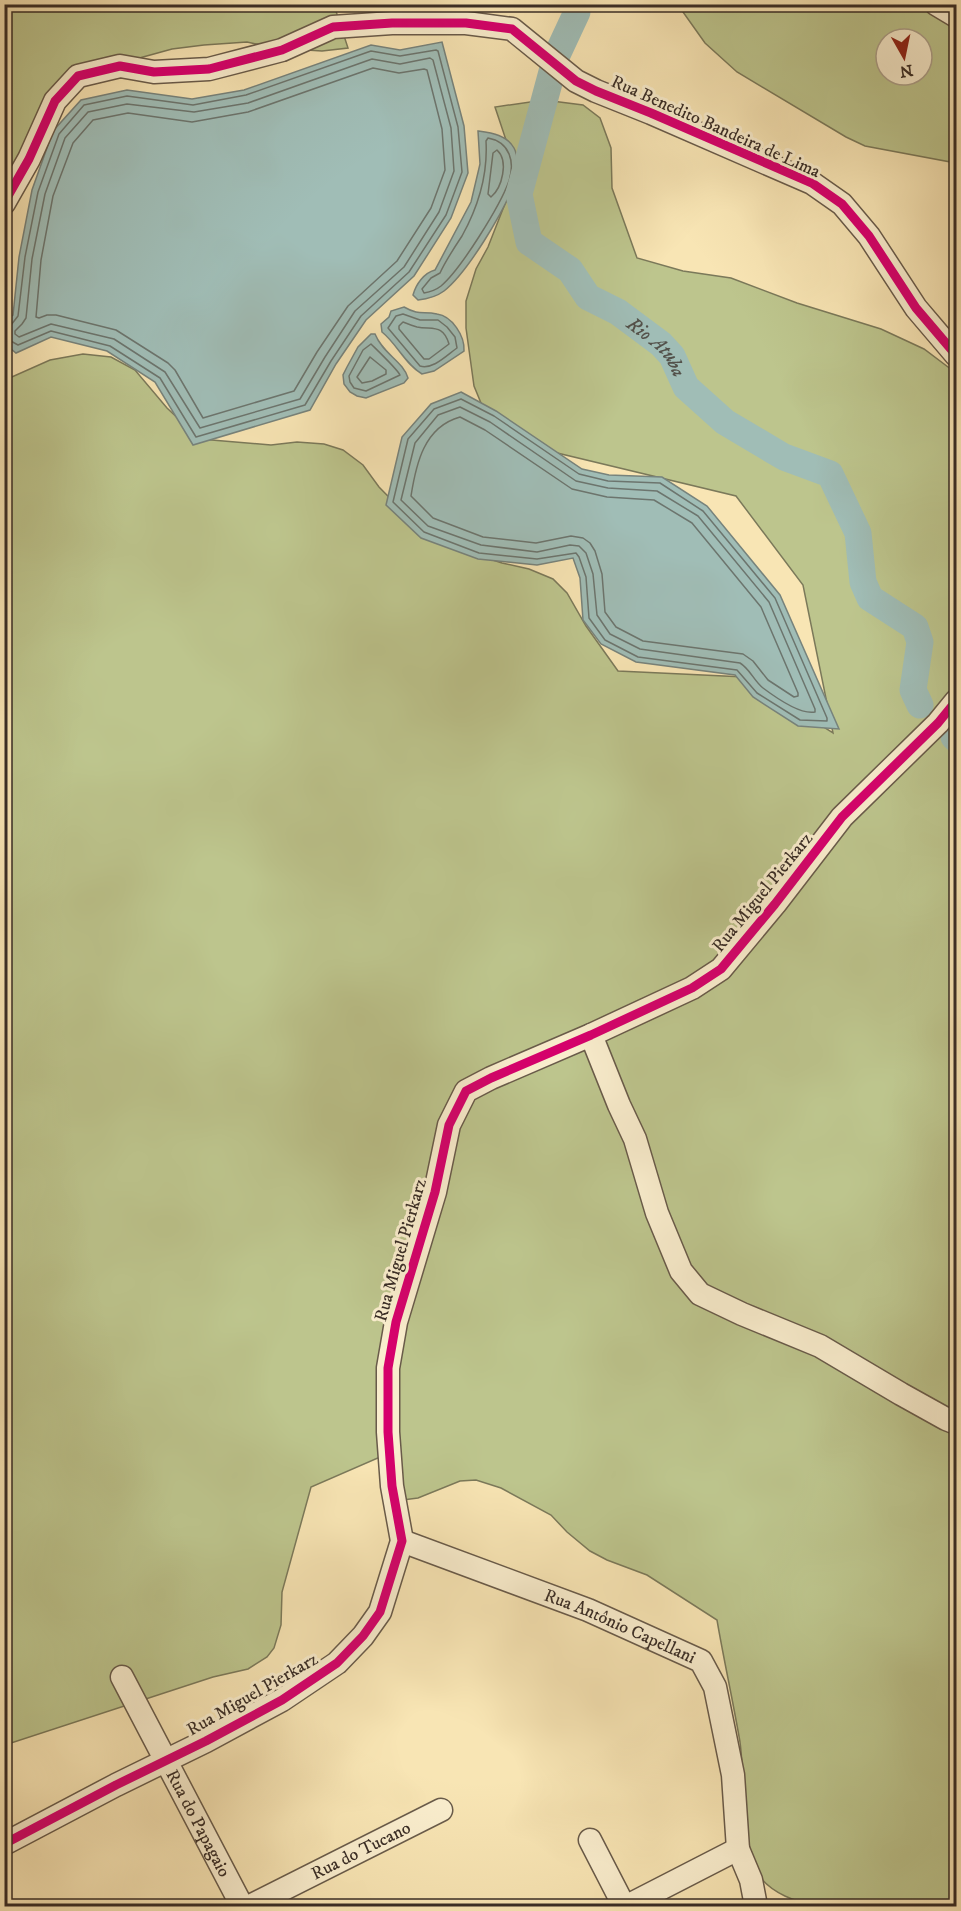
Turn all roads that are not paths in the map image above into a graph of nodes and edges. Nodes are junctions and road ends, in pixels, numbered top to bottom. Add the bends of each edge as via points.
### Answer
1 (936, 4) edge
2 (957, 16) edge
3 (4, 203) edge
4 (957, 355) edge
5 (957, 701) edge
6 (591, 1035) junction
7 (957, 1423) edge
8 (402, 1541) junction
9 (122, 1677) dead end
10 (167, 1760) junction
11 (441, 1810) dead end
12 (590, 1840) dead end
13 (4, 1844) edge
14 (738, 1849) junction
15 (242, 1906) edge
16 (250, 1906) edge
17 (626, 1906) edge
18 (756, 1906) edge

1 - 2 street
3 - 4 street, Rua Benedito Bandeira de Lima via 55,101 78,76 120,66 154,72 208,69 282,50 333,27 466,22 512,29 576,81 596,92 812,183 842,204 869,236 916,308
5 - 6 street, Rua Miguel Pierkarz via 842,817 721,969 692,988
6 - 7 street via 635,1138 657,1213 681,1271 700,1294 820,1346
6 - 8 street, Rua Miguel Pierkarz via 466,1091 449,1125 435,1192 396,1322 388,1368 392,1486
8 - 10 street, Rua Miguel Pierkarz via 380,1612 336,1663 282,1700
8 - 14 street, Rua Antônio Capellani via 588,1610 701,1661 715,1687 733,1775
9 - 10 street, Rua do Papagaio
10 - 13 street, Rua Miguel Pierkarz
10 - 15 street, Rua do Papagaio
11 - 16 street, Rua do Tucano
12 - 17 street
14 - 17 street
14 - 18 street, Rua Antônio Capellani

